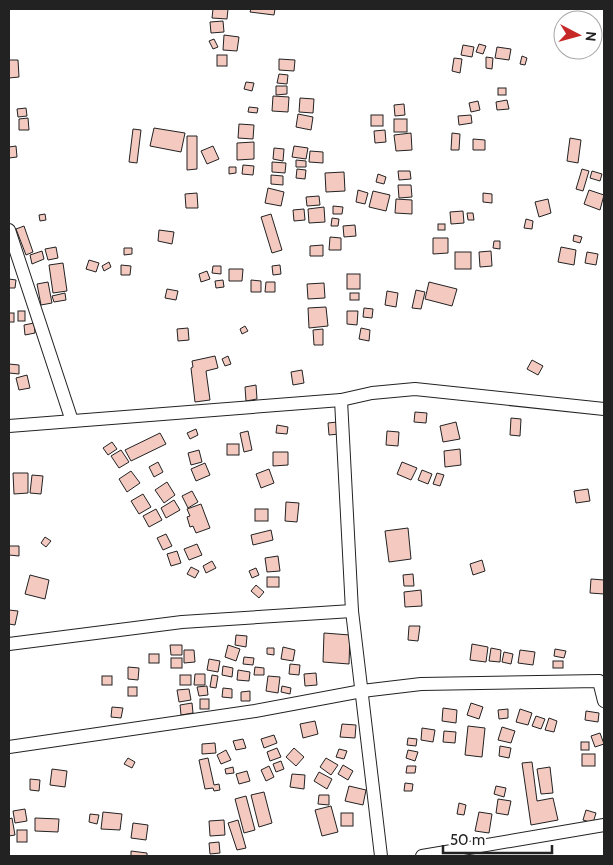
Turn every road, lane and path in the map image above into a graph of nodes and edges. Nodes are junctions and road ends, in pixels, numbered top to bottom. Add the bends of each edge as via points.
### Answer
1 (9, 230) edge
2 (341, 400) junction
3 (604, 409) edge
4 (72, 421) junction
5 (9, 426) edge
6 (352, 611) junction
7 (9, 644) edge
8 (362, 691) junction
9 (604, 701) edge
10 (9, 747) edge
11 (604, 825) edge
12 (381, 856) edge
13 (422, 856) edge

1 - 4 street
2 - 3 street via 415,389
2 - 4 street
2 - 6 street
4 - 5 street
6 - 7 street via 182,622
6 - 8 street
8 - 9 street via 421,684 598,681
8 - 10 street via 255,711
8 - 12 street
11 - 13 street

